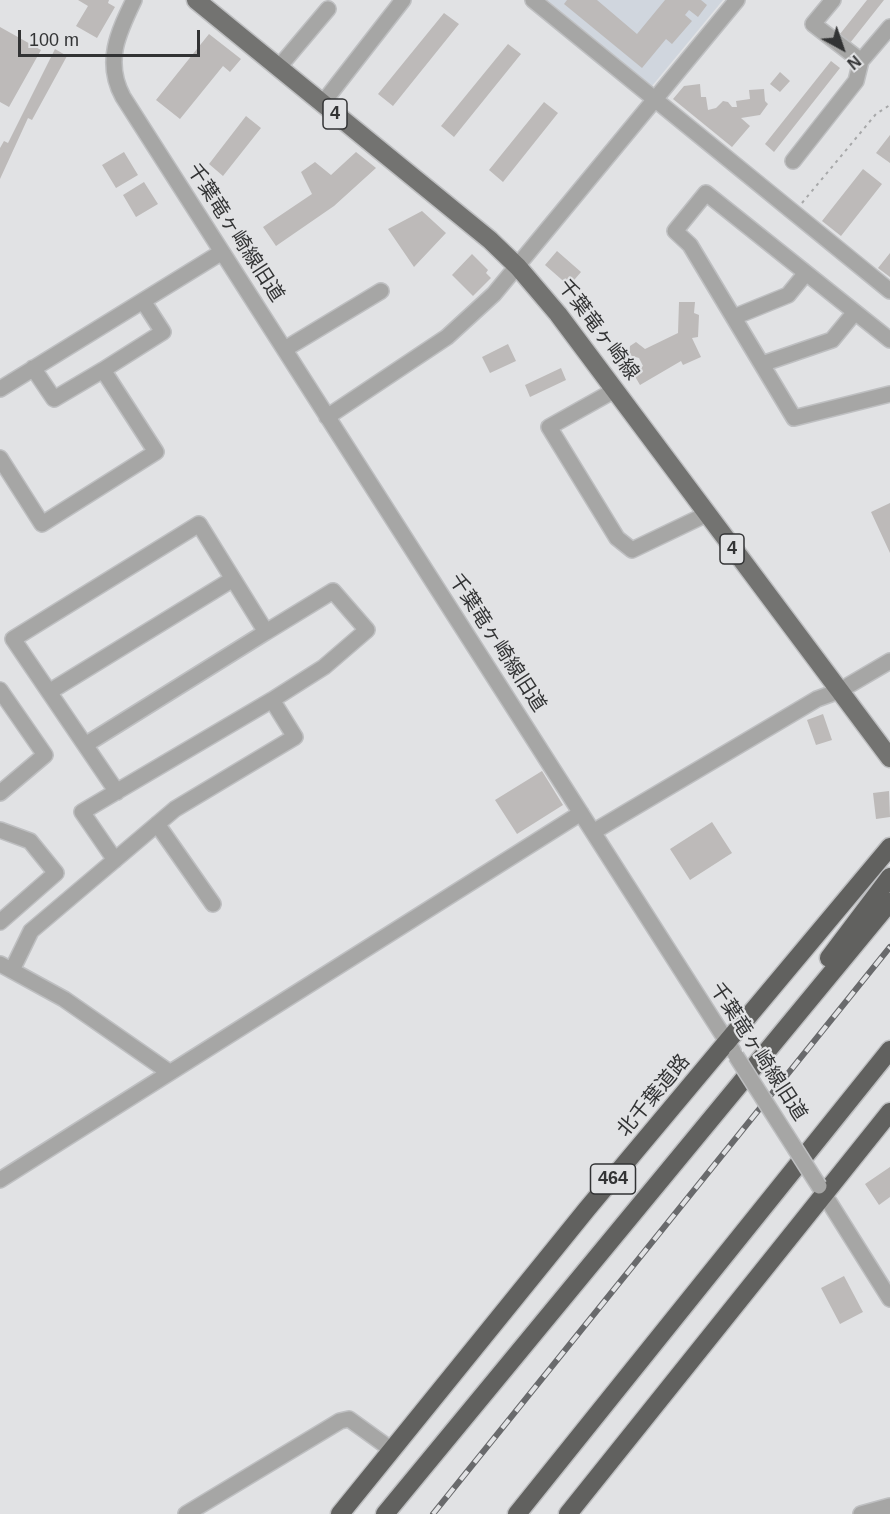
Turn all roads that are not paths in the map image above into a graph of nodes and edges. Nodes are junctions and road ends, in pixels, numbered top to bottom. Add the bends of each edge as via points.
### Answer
1 (134, 0) edge
2 (196, 0) edge
3 (403, 0) edge
4 (533, 0) edge
5 (737, 0) edge
6 (833, 0) edge
7 (328, 9) dead end
8 (890, 27) edge
9 (861, 61) junction
10 (279, 67) junction
11 (655, 100) junction
12 (322, 104) junction
13 (793, 161) dead end
14 (222, 252) junction
15 (518, 267) junction
16 (806, 273) junction
17 (381, 291) dead end
18 (890, 291) edge
19 (143, 301) junction
20 (855, 312) junction
21 (734, 317) junction
22 (890, 340) edge
23 (285, 349) junction
24 (762, 364) junction
25 (33, 368) junction
26 (103, 370) junction
27 (0, 389) edge
28 (615, 390) junction
29 (890, 394) edge
30 (327, 417) junction
31 (0, 458) edge
32 (706, 514) junction
33 (233, 579) junction
34 (266, 632) junction
35 (890, 661) edge
36 (839, 691) junction
37 (50, 692) junction
38 (2, 698) edge
39 (272, 700) junction
40 (85, 745) junction
41 (890, 758) edge
42 (117, 792) junction
43 (0, 793) edge
44 (581, 813) junction
45 (157, 824) junction
46 (0, 830) edge
47 (593, 832) junction
48 (890, 847) edge
49 (115, 860) junction
50 (890, 877) edge
51 (890, 902) edge
52 (213, 904) dead end
53 (0, 922) edge
54 (6, 967) edge
55 (787, 1029) junction
56 (732, 1050) junction
57 (890, 1050) edge
58 (890, 1056) edge
59 (169, 1072) junction
60 (868, 1078) junction
61 (890, 1112) edge
62 (0, 1180) edge
63 (822, 1190) junction
64 (890, 1299) edge
65 (393, 1450) junction
66 (890, 1506) edge
67 (186, 1514) edge
68 (340, 1514) edge
69 (385, 1514) edge
70 (517, 1514) edge
71 (568, 1514) edge
72 (861, 1514) edge

1 - 14 street, 千葉竜ヶ崎線旧道 via 115,38 113,65 118,88
2 - 10 main road, 千葉竜ヶ崎線 / 4
3 - 12 street
4 - 11 street
5 - 11 street
6 - 9 street via 813,24
7 - 10 street
8 - 9 street
9 - 13 street via 856,81
10 - 12 main road, 千葉竜ヶ崎線 / 4
11 - 15 street
11 - 18 street
12 - 15 main road, 千葉竜ヶ崎線 / 4
14 - 19 street
14 - 23 street, 千葉竜ヶ崎線旧道
15 - 28 main road, 千葉竜ヶ崎線 / 4
15 - 30 street via 447,337
16 - 20 street
16 - 21 street via 788,295
16 - 21 street via 706,193 675,231 690,245
17 - 23 street
19 - 25 street
19 - 26 street via 163,332
20 - 22 street
20 - 24 street via 832,340
21 - 24 street
23 - 30 street, 千葉竜ヶ崎線旧道
24 - 29 street via 794,418
25 - 26 street via 54,399
25 - 27 street
26 - 31 street via 156,452 42,524
28 - 32 main road, 千葉竜ヶ崎線 / 4
28 - 32 street via 549,427 617,538 632,550
30 - 44 street, 千葉竜ヶ崎線旧道
32 - 36 main road, 千葉竜ヶ崎線 / 4
33 - 34 street
33 - 37 street
33 - 37 street via 199,524 13,639
34 - 39 street via 333,591 367,630 324,667
34 - 40 street
35 - 36 street
36 - 41 main road, 千葉竜ヶ崎線 / 4
36 - 47 street via 817,699
37 - 40 street
38 - 43 street via 45,755
39 - 42 street
39 - 45 street via 295,737 175,809
40 - 42 street
42 - 49 street via 82,812
44 - 47 street, 千葉竜ヶ崎線旧道
44 - 59 street
45 - 49 street
45 - 52 street
46 - 53 street via 30,841 56,873
47 - 56 street, 千葉竜ヶ崎線旧道
48 - 56 highway, 北千葉道路 / 464
49 - 54 street via 31,931
50 - 55 highway via 809,986
51 - 55 highway, 464
54 - 59 street via 64,999
55 - 69 highway, 464
56 - 63 street, 千葉竜ヶ崎線旧道, bridge
56 - 65 highway, 北千葉道路 / 464 via 586,1209
57 - 60 highway
58 - 60 highway
59 - 62 street
60 - 70 highway
61 - 63 highway
63 - 64 street, 千葉竜ヶ崎線旧道
63 - 71 highway
65 - 67 street via 349,1419 340,1421
65 - 68 highway, 北千葉道路 / 464
66 - 72 street

